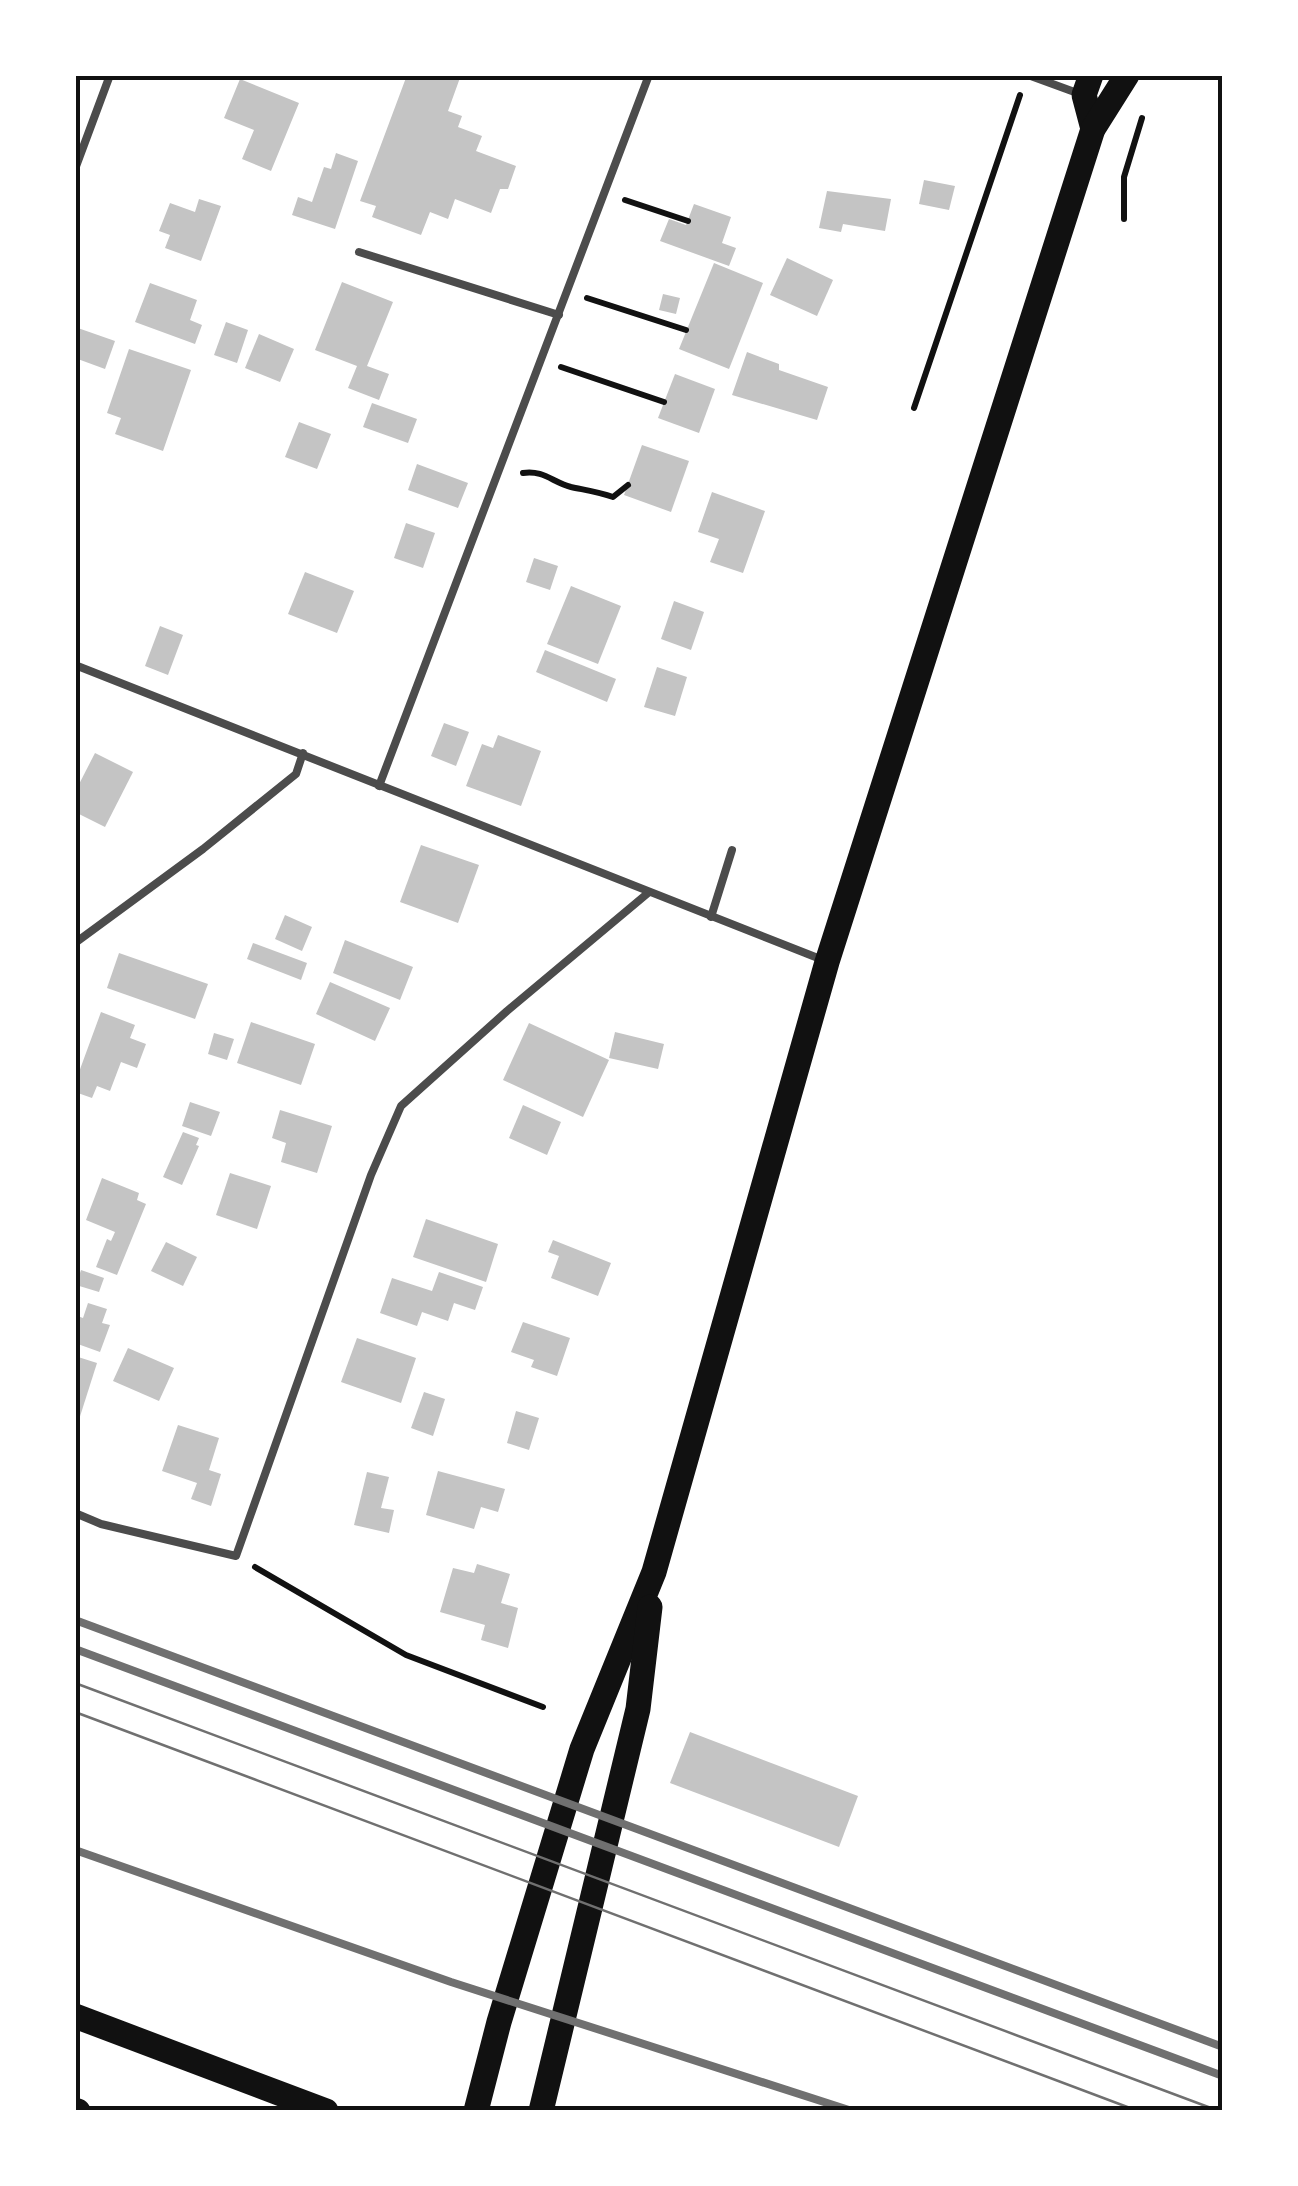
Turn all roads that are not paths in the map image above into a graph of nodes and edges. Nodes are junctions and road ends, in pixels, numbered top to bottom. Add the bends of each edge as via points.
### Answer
1 (110, 75) edge
2 (649, 75) edge
3 (1028, 75) edge
4 (1128, 75) edge
5 (1088, 85) edge
6 (1092, 130) junction
7 (75, 170) edge
8 (359, 252) dead end
9 (559, 315) junction
10 (75, 664) edge
11 (303, 753) junction
12 (379, 786) junction
13 (732, 850) dead end
14 (648, 893) junction
15 (712, 917) junction
16 (75, 943) edge
17 (827, 962) junction
18 (75, 1512) edge
19 (654, 1572) junction
20 (75, 2016) edge
21 (326, 2111) edge
22 (476, 2111) edge
23 (541, 2111) edge

1 - 7 lane
2 - 9 lane
3 - 5 lane
4 - 6 main road
5 - 6 main road
6 - 17 main road
8 - 9 lane
9 - 12 lane
10 - 11 lane
11 - 12 lane
11 - 16 lane via 296,774
12 - 14 lane
13 - 15 lane
14 - 15 lane
14 - 18 lane via 401,1106 236,1556
15 - 17 lane
17 - 19 main road
19 - 22 main road via 582,1749
19 - 23 main road via 638,1709
20 - 21 main road

